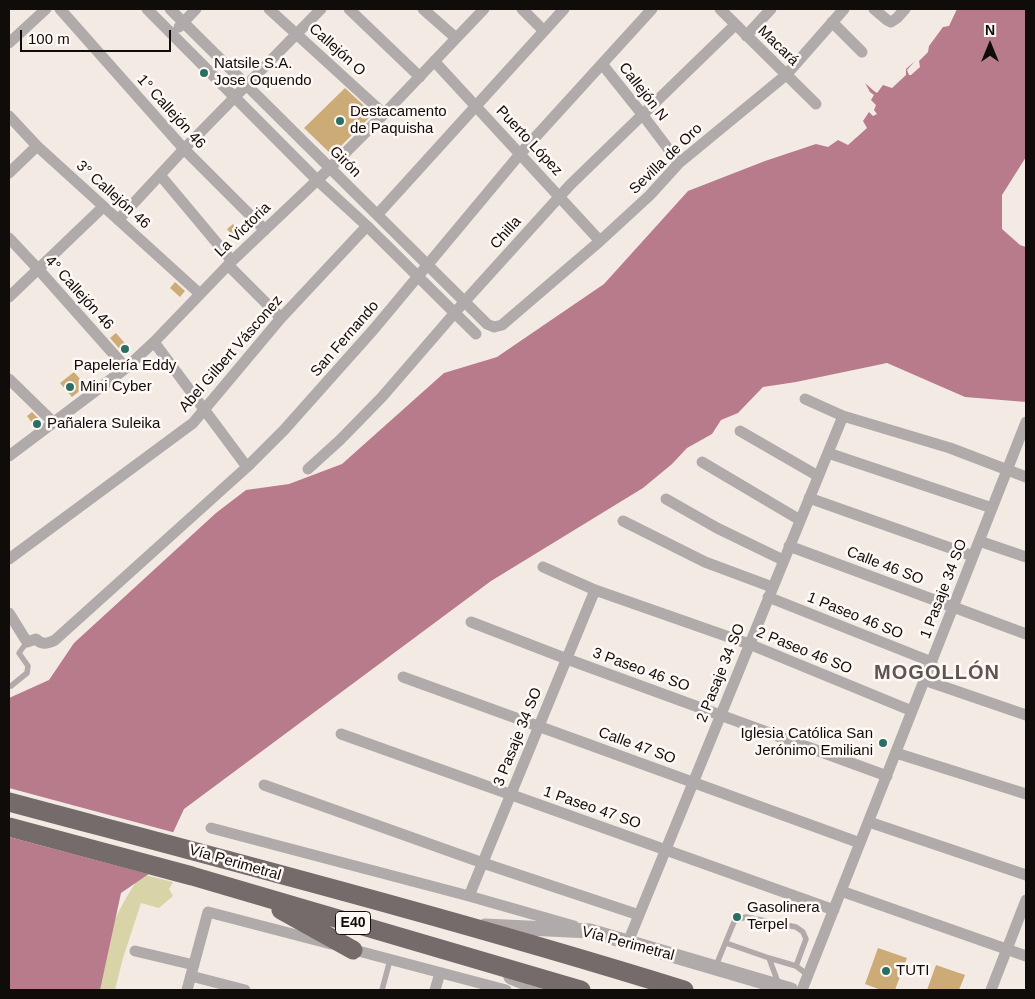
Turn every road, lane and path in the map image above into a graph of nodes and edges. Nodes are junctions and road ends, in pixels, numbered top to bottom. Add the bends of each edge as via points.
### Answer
1 (46, 9) edge
2 (60, 9) edge
3 (147, 9) edge
4 (170, 9) edge
5 (196, 9) edge
6 (268, 9) edge
7 (320, 9) edge
8 (349, 9) edge
9 (423, 9) edge
10 (484, 9) edge
11 (522, 9) edge
12 (564, 9) edge
13 (652, 9) edge
14 (720, 9) edge
15 (771, 9) edge
16 (844, 9) edge
17 (874, 9) edge
18 (905, 9) edge
19 (184, 22) junction
20 (832, 22) junction
21 (735, 25) junction
22 (544, 30) junction
23 (172, 33) junction
24 (296, 34) junction
25 (746, 36) junction
26 (10, 38) edge
27 (456, 38) junction
28 (862, 52) dead end
29 (434, 61) junction
30 (602, 64) junction
31 (786, 74) junction
32 (420, 76) junction
33 (247, 86) junction
34 (236, 96) junction
35 (816, 104) dead end
36 (476, 106) junction
37 (384, 114) junction
38 (642, 114) junction
39 (9, 116) edge
40 (37, 146) junction
41 (184, 149) junction
42 (520, 154) junction
43 (679, 163) junction
44 (330, 168) junction
45 (9, 173) edge
46 (160, 175) junction
47 (317, 180) junction
48 (560, 196) junction
49 (103, 207) junction
50 (377, 214) junction
51 (118, 220) junction
52 (367, 226) junction
53 (265, 230) junction
54 (9, 238) edge
55 (600, 241) junction
56 (230, 263) junction
57 (428, 265) junction
58 (39, 270) junction
59 (418, 278) junction
60 (200, 294) junction
61 (9, 297) edge
62 (464, 301) junction
63 (455, 313) junction
64 (281, 318) junction
65 (502, 325) joint
66 (476, 334) dead end
67 (154, 342) junction
68 (126, 368) junction
69 (9, 379) edge
70 (805, 399) dead end
71 (205, 410) junction
72 (843, 416) junction
73 (1026, 422) edge
74 (54, 423) junction
75 (740, 431) dead end
76 (828, 453) junction
77 (9, 456) edge
78 (702, 462) dead end
79 (247, 467) junction
80 (308, 469) dead end
81 (1007, 470) junction
82 (818, 476) junction
83 (1026, 477) edge
84 (809, 498) junction
85 (666, 499) dead end
86 (992, 508) junction
87 (800, 520) junction
88 (623, 521) dead end
89 (979, 541) junction
90 (789, 546) junction
91 (973, 556) junction
92 (1026, 557) edge
93 (9, 559) edge
94 (783, 560) junction
95 (544, 567) dead end
96 (595, 590) junction
97 (770, 592) junction
98 (953, 608) junction
99 (9, 612) edge
100 (471, 622) dead end
101 (1026, 634) edge
102 (27, 642) junction
103 (749, 644) junction
104 (566, 659) junction
105 (932, 662) junction
106 (403, 677) dead end
107 (924, 680) junction
108 (11, 686) dead end
109 (912, 711) junction
110 (720, 715) junction
111 (1026, 715) edge
112 (539, 726) junction
113 (341, 734) dead end
114 (896, 753) junction
115 (887, 776) junction
116 (693, 782) junction
117 (264, 784) dead end
118 (1026, 794) edge
119 (510, 795) junction
120 (9, 802) edge
121 (869, 822) junction
122 (9, 828) edge
123 (211, 828) dead end
124 (860, 843) junction
125 (666, 849) junction
126 (482, 863) junction
127 (1026, 875) edge
128 (841, 891) junction
129 (254, 894) junction
130 (469, 896) junction
131 (1026, 900) edge
132 (834, 910) junction
133 (639, 915) junction
134 (461, 925) junction
135 (590, 931) junction
136 (628, 942) junction
137 (726, 943) junction
138 (1006, 949) junction
139 (353, 950) junction
140 (135, 951) dead end
141 (452, 952) junction
142 (1026, 956) edge
143 (769, 958) junction
144 (390, 960) junction
145 (796, 966) junction
146 (714, 968) junction
147 (192, 971) junction
148 (440, 973) junction
149 (808, 975) junction
150 (786, 988) edge
151 (187, 990) edge
152 (245, 990) edge
153 (382, 990) edge
154 (435, 990) edge
155 (506, 990) edge
156 (543, 990) edge
157 (581, 990) edge
158 (684, 990) edge
159 (802, 990) edge
160 (991, 990) edge

1 - 26 street
2 - 41 street, 1° Callejón 46
3 - 23 street, Girón
4 - 19 street, Girón
5 - 19 street
6 - 24 street, Callejón O
7 - 24 street
8 - 32 street
9 - 27 street
10 - 27 street, La Victoria
11 - 22 street
12 - 22 street
13 - 30 street, San Fernando
14 - 21 street, Macará
15 - 25 street
16 - 20 street, Sevilla de Oro
17 - 18 street via 889,21 894,21
19 - 23 street
19 - 33 street, Girón
20 - 28 street
20 - 31 street, Sevilla de Oro
21 - 25 street, Macará
21 - 38 street, Chilla
22 - 36 street
23 - 34 street, Girón
24 - 33 street
24 - 37 street, Callejón O
25 - 31 street, Macará
27 - 29 street, La Victoria
29 - 32 street, La Victoria
29 - 36 street, Puerto López
30 - 38 street, Callejón N
30 - 42 street, San Fernando
31 - 35 street, Macará
31 - 43 street, Sevilla de Oro
32 - 37 street, La Victoria
33 - 34 street
33 - 44 street, Girón
34 - 41 street
34 - 47 street, Girón
36 - 42 street, Puerto López
36 - 50 street
37 - 44 street, La Victoria
38 - 43 street, Callejón N
38 - 48 street, Chilla
39 - 40 street, 3° Callejón 46
40 - 45 street
40 - 49 street, 3° Callejón 46
41 - 46 street
41 - 53 street, 1° Callejón 46
42 - 48 street, Puerto López
42 - 57 street, San Fernando
43 - 55 street, Sevilla de Oro via 650,196
44 - 47 street, La Victoria
44 - 50 street, Girón
46 - 51 street
46 - 56 street
47 - 52 street, Girón
47 - 53 street, La Victoria
48 - 55 street, Puerto López
48 - 62 street, Chilla
49 - 51 street, 3° Callejón 46
49 - 58 street
50 - 57 street, Girón
51 - 60 street, 3° Callejón 46
52 - 59 street, Girón
52 - 64 street, Abel Gilbert Vásconez
53 - 56 street, La Victoria
54 - 58 street, 4° Callejón 46
55 - 65 street, Sevilla de Oro
56 - 60 street, La Victoria
56 - 64 street
57 - 59 street, San Fernando
57 - 62 street, Girón
58 - 61 street
58 - 68 street, 4° Callejón 46
59 - 63 street, Girón
59 - 79 street, San Fernando via 300,414
60 - 67 street, La Victoria
62 - 63 street, Chilla
62 - 65 street, Girón via 491,326
63 - 66 street, Girón
63 - 80 street, Chilla via 382,397
64 - 71 street, Abel Gilbert Vásconez
67 - 68 street, La Victoria
67 - 71 street
68 - 74 street, La Victoria
69 - 74 street
70 - 72 street
71 - 79 street
71 - 93 street, Abel Gilbert Vásconez via 193,423
72 - 76 street, 2 Pasaje 34 SO
72 - 81 street via 950,448
73 - 81 street, 1 Pasaje 34 SO
74 - 77 street, La Victoria
75 - 82 street
76 - 82 street, 2 Pasaje 34 SO
76 - 86 street
78 - 87 street
79 - 102 street, San Fernando via 55,640 45,644 34,639
81 - 83 street
81 - 86 street, 1 Pasaje 34 SO
82 - 84 street, 2 Pasaje 34 SO
84 - 87 street, 2 Pasaje 34 SO
84 - 91 street
85 - 94 street
86 - 89 street, 1 Pasaje 34 SO
87 - 90 street, 2 Pasaje 34 SO
88 - 97 street, 1 Paseo 46 SO
89 - 91 street, 1 Pasaje 34 SO
89 - 92 street
90 - 94 street, 2 Pasaje 34 SO
90 - 98 street, Calle 46 SO
91 - 98 street, 1 Pasaje 34 SO
94 - 97 street, 2 Pasaje 34 SO
95 - 96 street, 2 Paseo 46 SO
96 - 103 street, 2 Paseo 46 SO
96 - 104 street, 3 Pasaje 34 SO
97 - 103 street, 2 Pasaje 34 SO
97 - 105 street, 1 Paseo 46 SO
98 - 101 street, Calle 46 SO
98 - 105 street, 1 Pasaje 34 SO
99 - 102 street
100 - 104 street, 3 Paseo 46 SO
102 - 108 lane via 19,652 28,666 27,673
103 - 109 street, 2 Paseo 46 SO
103 - 110 street, 2 Pasaje 34 SO
104 - 110 street, 3 Paseo 46 SO
104 - 112 street, 3 Pasaje 34 SO
105 - 107 street, 1 Pasaje 34 SO
106 - 112 street, Calle 47 SO
107 - 109 street, 1 Pasaje 34 SO
107 - 111 street
109 - 114 street, 1 Pasaje 34 SO
110 - 115 street, 3 Paseo 46 SO
110 - 116 street, 2 Pasaje 34 SO
112 - 116 street, Calle 47 SO
112 - 119 street, 3 Pasaje 34 SO
113 - 119 street, 1 Paseo 47 SO
114 - 115 street, 1 Pasaje 34 SO
114 - 118 street
115 - 121 street, 1 Pasaje 34 SO
116 - 124 street, Calle 47 SO
116 - 125 street, 2 Pasaje 34 SO
117 - 126 street
119 - 125 street, 1 Paseo 47 SO
119 - 126 street, 3 Pasaje 34 SO
120 - 134 highway, Vía Perimetral / E40
121 - 124 street, 1 Pasaje 34 SO
121 - 127 street
122 - 129 highway, Vía Perimetral / E40
123 - 130 street
124 - 128 street, 1 Pasaje 34 SO
125 - 132 street, 1 Paseo 47 SO
125 - 133 street, 2 Pasaje 34 SO
126 - 130 street, 3 Pasaje 34 SO
126 - 133 street
128 - 132 street, 1 Pasaje 34 SO
128 - 138 street
129 - 139 highway
129 - 141 highway, Vía Perimetral / E40
130 - 135 street
131 - 138 street
132 - 149 street, 1 Pasaje 34 SO
133 - 136 street, 2 Pasaje 34 SO
134 - 135 street, Vía Perimetral / E40
134 - 158 highway, Vía Perimetral / E40
135 - 136 street, Vía Perimetral / E40
136 - 146 street, Vía Perimetral / E40
137 - 143 lane
137 - 145 lane via 734,922 746,917 796,927 806,939
137 - 146 lane
138 - 142 street
138 - 160 street
139 - 144 street
139 - 147 street via 208,912
140 - 147 street
141 - 156 street, Vía Perimetral / E40
141 - 157 highway, Vía Perimetral / E40
143 - 145 lane
143 - 150 lane
144 - 148 street
144 - 153 lane
145 - 149 lane
146 - 150 street, Vía Perimetral / E40
147 - 151 street
147 - 152 street
148 - 154 street
148 - 155 street
149 - 159 street, 1 Pasaje 34 SO

